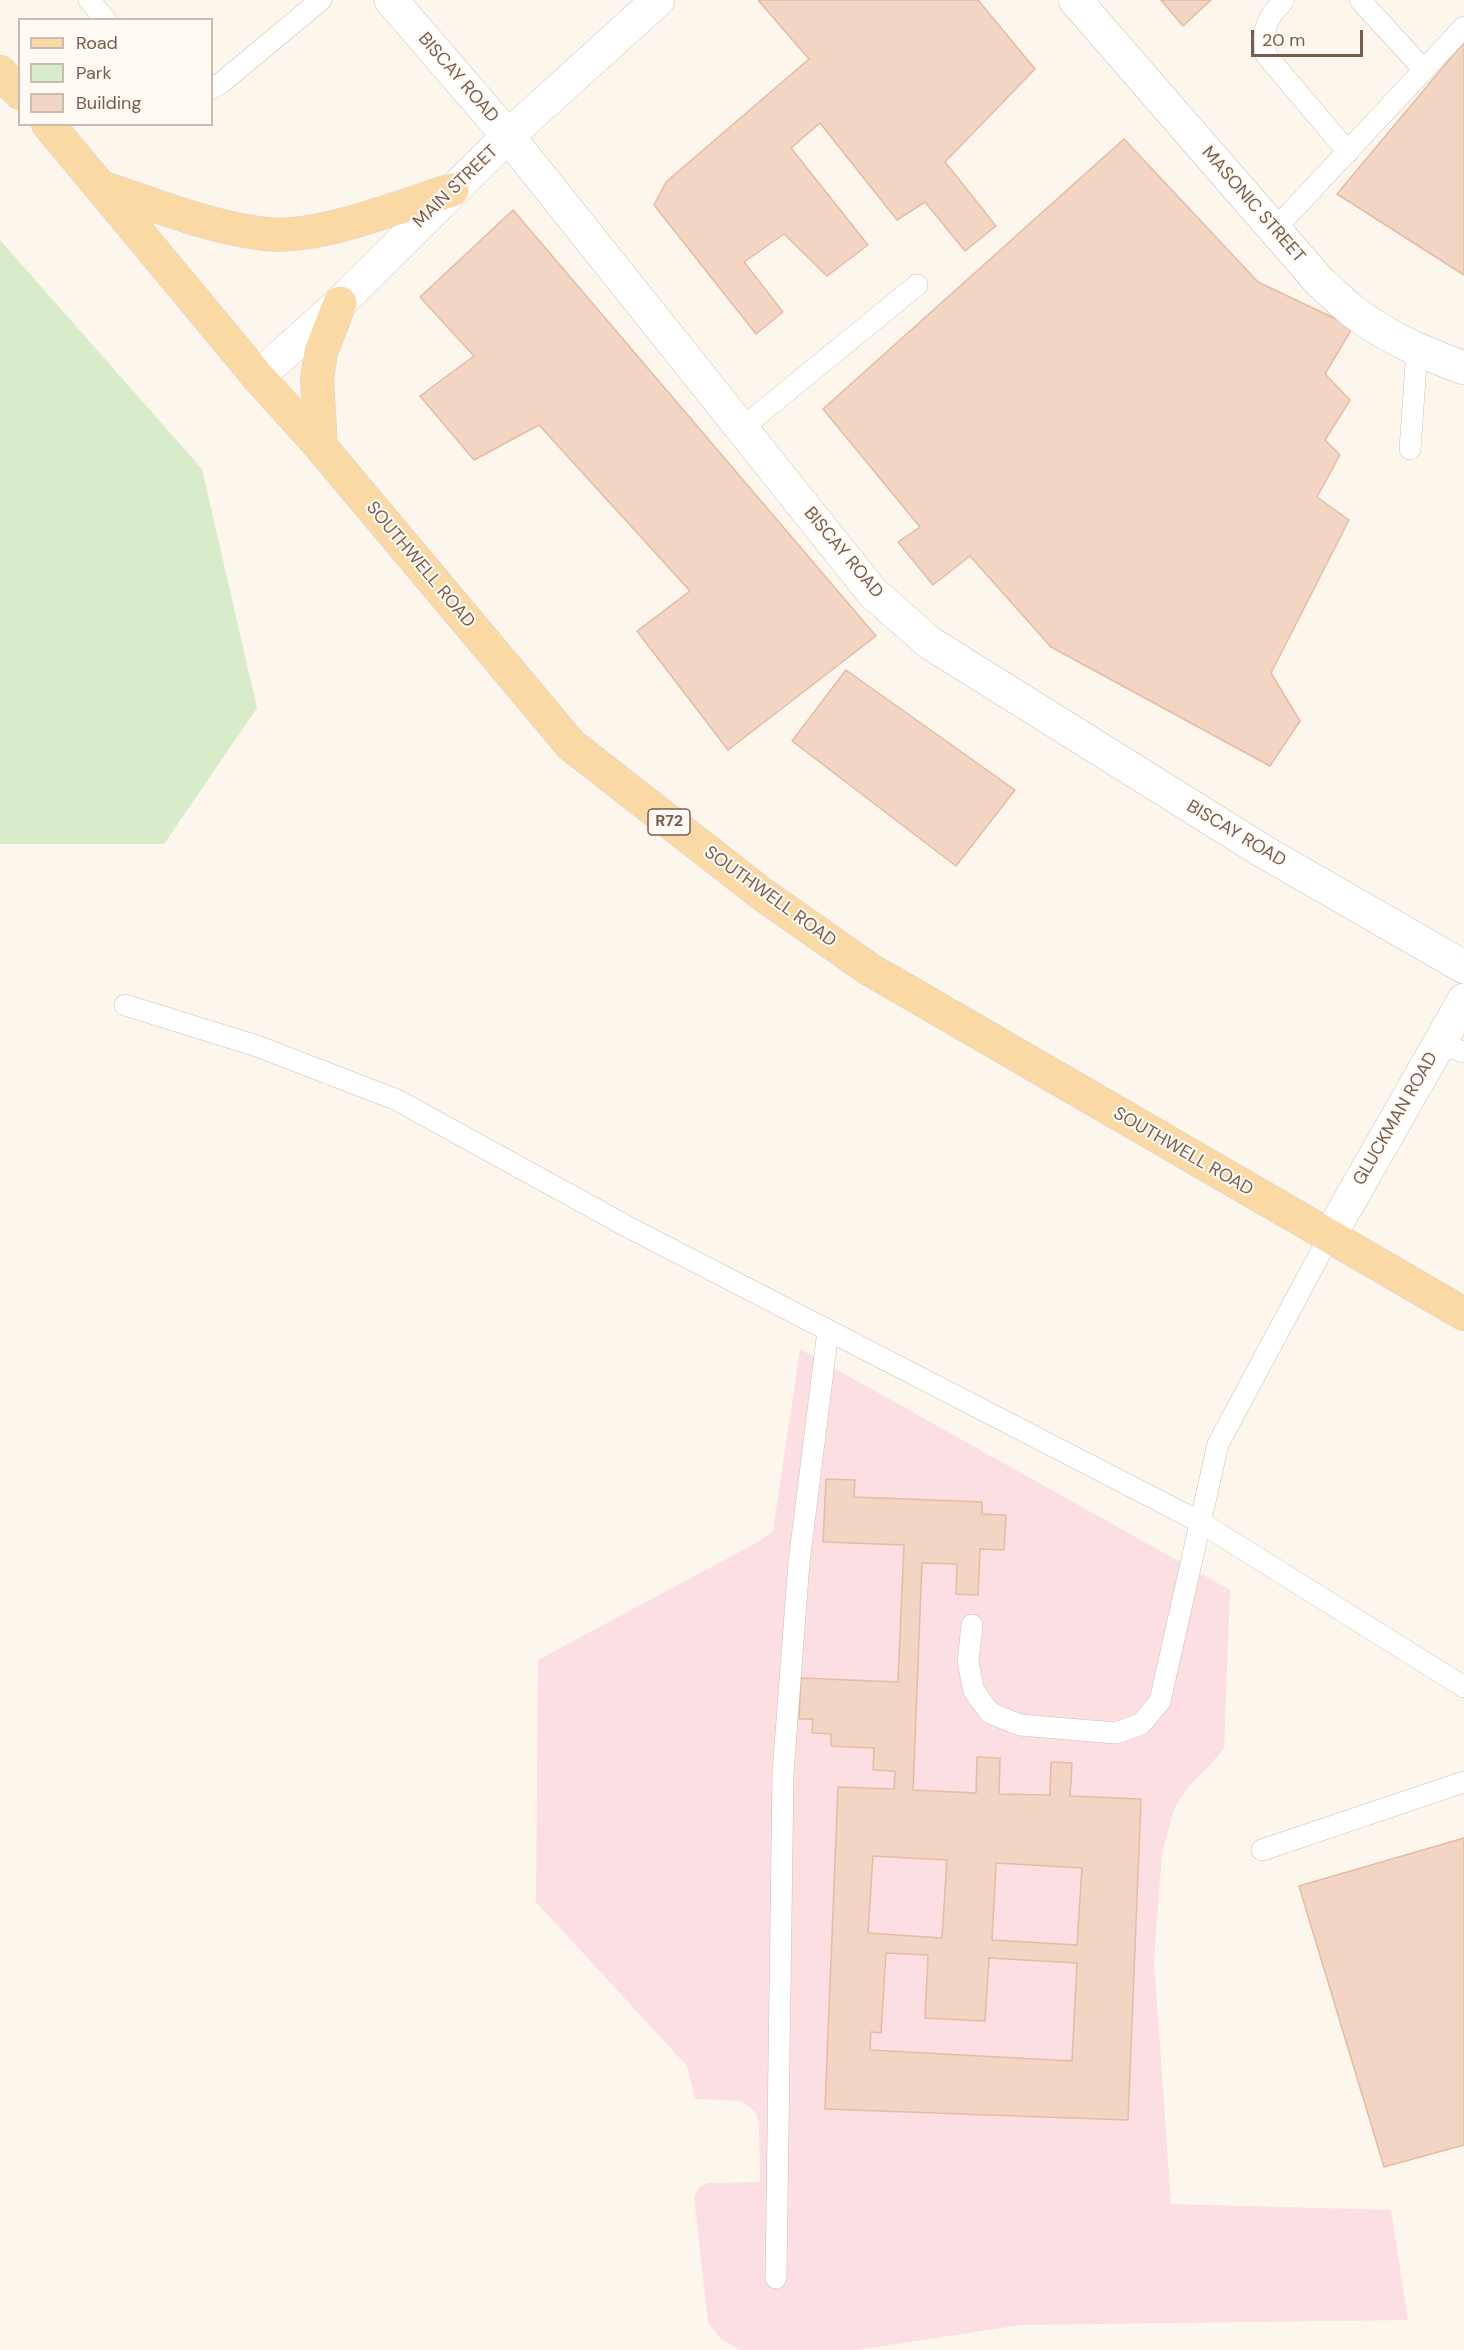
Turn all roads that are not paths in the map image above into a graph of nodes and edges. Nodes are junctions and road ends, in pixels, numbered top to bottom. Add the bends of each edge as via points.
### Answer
1 (89, 0) edge
2 (321, 0) edge
3 (391, 0) edge
4 (658, 0) edge
5 (1075, 0) edge
6 (1284, 0) edge
7 (1360, 0) edge
8 (104, 18) edge
9 (1464, 27) edge
10 (1424, 70) junction
11 (0, 72) edge
12 (213, 87) edge
13 (18, 91) edge
14 (50, 126) edge
15 (508, 136) junction
16 (1348, 152) junction
17 (103, 188) junction
18 (452, 190) junction
19 (1275, 229) junction
20 (917, 285) dead end
21 (340, 303) junction
22 (1417, 350) junction
23 (1464, 368) edge
24 (258, 377) junction
25 (742, 428) junction
26 (321, 447) junction
27 (1410, 449) dead end
28 (1464, 967) edge
29 (1464, 1000) edge
30 (125, 1005) dead end
31 (1452, 1048) edge
32 (1329, 1237) junction
33 (1464, 1314) edge
34 (828, 1331) junction
35 (1200, 1522) junction
36 (972, 1625) dead end
37 (1464, 1687) edge
38 (1464, 1782) edge
39 (1262, 1850) dead end
40 (777, 2278) dead end

1 - 8 lane
2 - 12 lane
3 - 15 street, BISCAY ROAD
4 - 15 street, MAIN STREET
5 - 19 street, MASONIC STREET
6 - 16 lane via 1266,23 1266,55
7 - 10 lane
9 - 10 lane
10 - 16 lane
11 - 13 main road
14 - 17 main road, SOUTHWELL ROAD / R72
15 - 18 street, MAIN STREET
15 - 25 street, BISCAY ROAD
16 - 19 lane
17 - 18 main road via 267,234 324,228
17 - 24 main road, SOUTHWELL ROAD / R72
18 - 21 street, MAIN STREET
19 - 22 street, MASONIC STREET via 1320,282 1355,313
20 - 25 lane
21 - 24 street, MAIN STREET
21 - 26 main road via 321,352 317,380
22 - 23 street, MASONIC STREET
22 - 27 lane
24 - 26 main road, SOUTHWELL ROAD / R72
25 - 28 street, BISCAY ROAD via 873,593 930,643 1261,850
26 - 32 main road, SOUTHWELL ROAD / R72 via 571,745 624,788 762,894 869,969
29 - 31 street, GLUCKMAN ROAD
30 - 34 lane via 257,1046 397,1100
31 - 32 street, GLUCKMAN ROAD
32 - 33 main road, SOUTHWELL ROAD / R72
32 - 35 lane via 1218,1444
34 - 35 lane
34 - 40 lane via 799,1562 783,1773
35 - 36 lane via 1160,1701 1141,1724 1116,1733 1020,1725 990,1713 974,1690 968,1662
35 - 37 lane
38 - 39 lane

